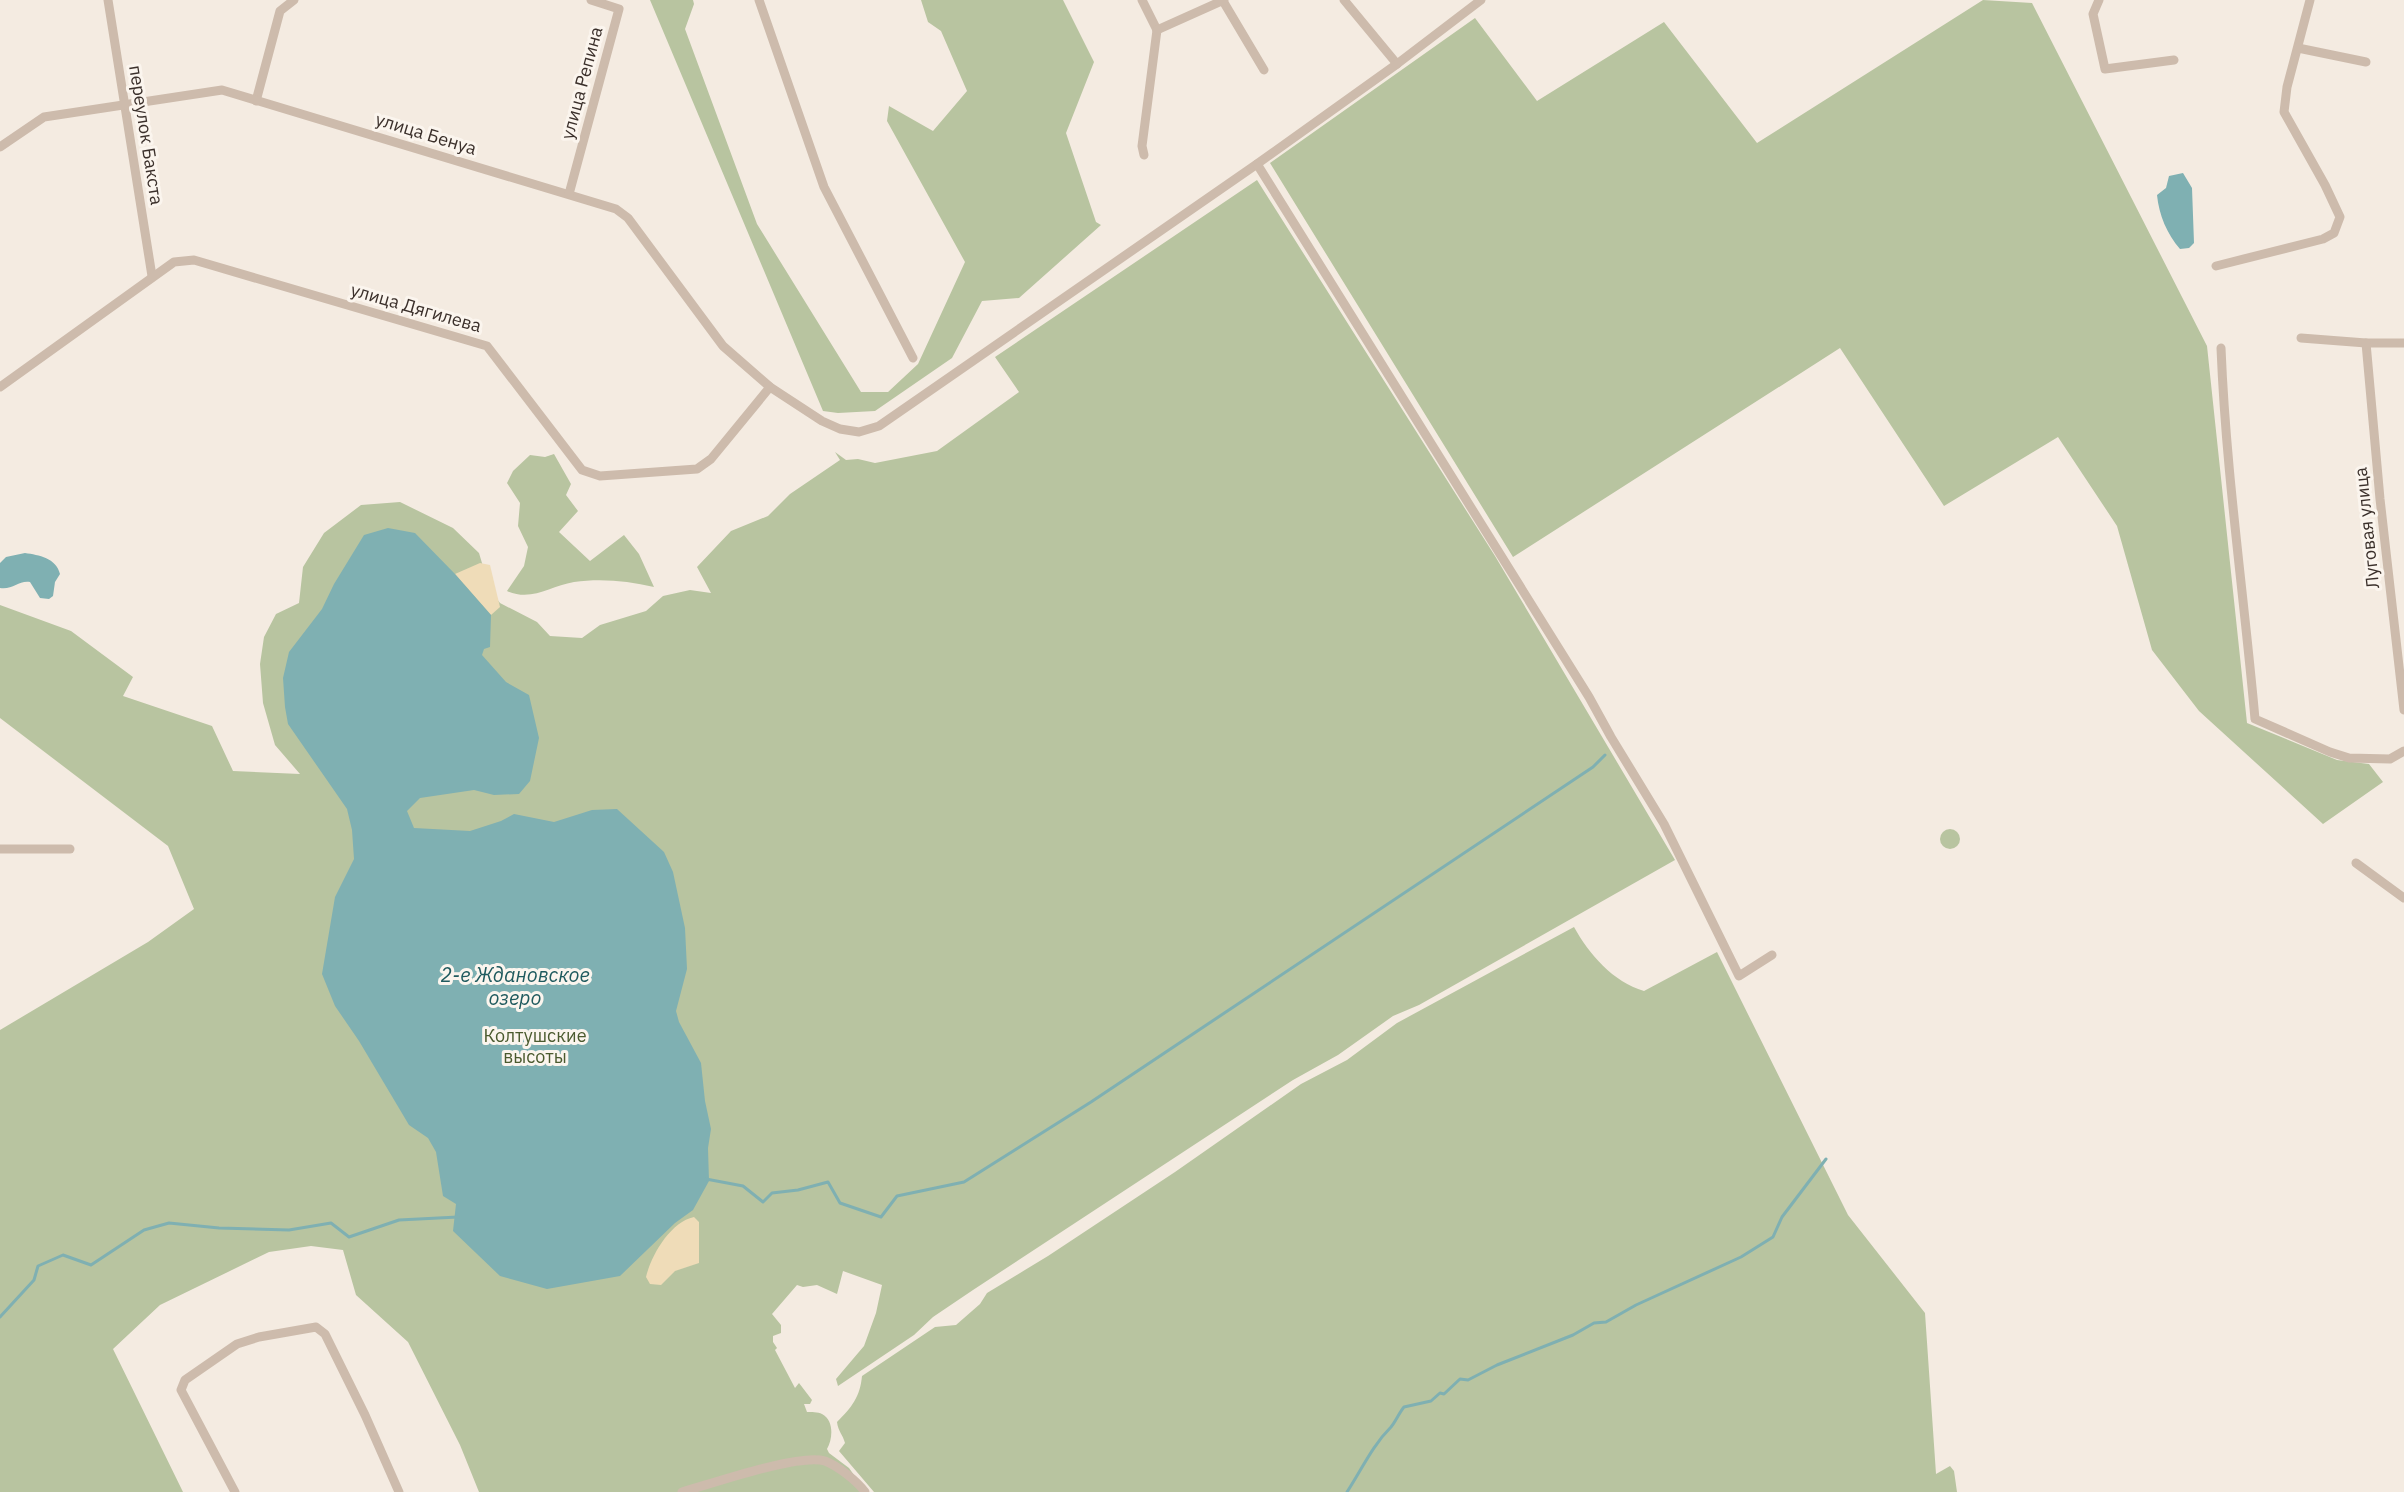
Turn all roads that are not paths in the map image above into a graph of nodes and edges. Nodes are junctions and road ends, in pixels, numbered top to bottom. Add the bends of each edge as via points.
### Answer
1 (108, 0) edge
2 (294, 0) edge
3 (591, 0) edge
4 (759, 0) edge
5 (1142, 0) edge
6 (1224, 0) edge
7 (1344, 0) edge
8 (1481, 0) edge
9 (2098, 0) edge
10 (2310, 0) edge
11 (1157, 30) junction
12 (2298, 48) junction
13 (2174, 60) dead end
14 (2366, 62) dead end
15 (1397, 64) junction
16 (1264, 70) dead end
17 (256, 101) junction
18 (124, 106) junction
19 (0, 147) edge
20 (1144, 155) dead end
21 (1257, 164) junction
22 (569, 194) junction
23 (2216, 266) dead end
24 (152, 276) junction
25 (2301, 338) dead end
26 (2366, 343) junction
27 (2404, 343) edge
28 (2221, 348) dead end
29 (913, 358) dead end
30 (0, 387) edge
31 (770, 387) junction
32 (2404, 710) edge
33 (2404, 751) edge
34 (0, 849) edge
35 (70, 849) dead end
36 (2356, 863) dead end
37 (2404, 898) edge
38 (1772, 955) dead end
39 (235, 1492) edge
40 (399, 1492) edge
41 (682, 1492) edge
42 (865, 1492) edge

1 - 18 street, переулок Бакста
2 - 17 street via 280,11
3 - 22 street, улица Репина via 619,9
4 - 29 street via 824,187
5 - 11 street
6 - 11 street
6 - 16 street
7 - 15 street
8 - 15 street, улица Бенуа
9 - 13 street via 2093,14 2105,69
10 - 12 street
11 - 20 street
12 - 14 street
12 - 23 street via 2284,112 2325,185 2340,217 2338,225 2334,234 2323,239
15 - 21 street, улица Бенуа
17 - 18 street, улица Бенуа via 222,90
17 - 22 street, улица Бенуа
18 - 19 street, улица Бенуа via 44,117
18 - 24 street, переулок Бакста
21 - 31 street, улица Бенуа via 879,426 859,432 840,429
21 - 38 street via 1589,697 1664,824 1739,976
22 - 31 street, улица Бенуа via 616,209 628,219 723,346
24 - 30 street, улица Дягилева
24 - 31 street, улица Дягилева via 174,262 194,260 487,346 582,470 600,476 697,469 711,459
25 - 26 street
26 - 27 street
26 - 32 street, Луговая улица
28 - 33 street via 2235,540 2255,719 2349,758 2390,759
34 - 35 street
36 - 37 street
39 - 40 street via 181,1390 185,1380 237,1344 316,1327 325,1334
41 - 42 street via 812,1459 836,1467

